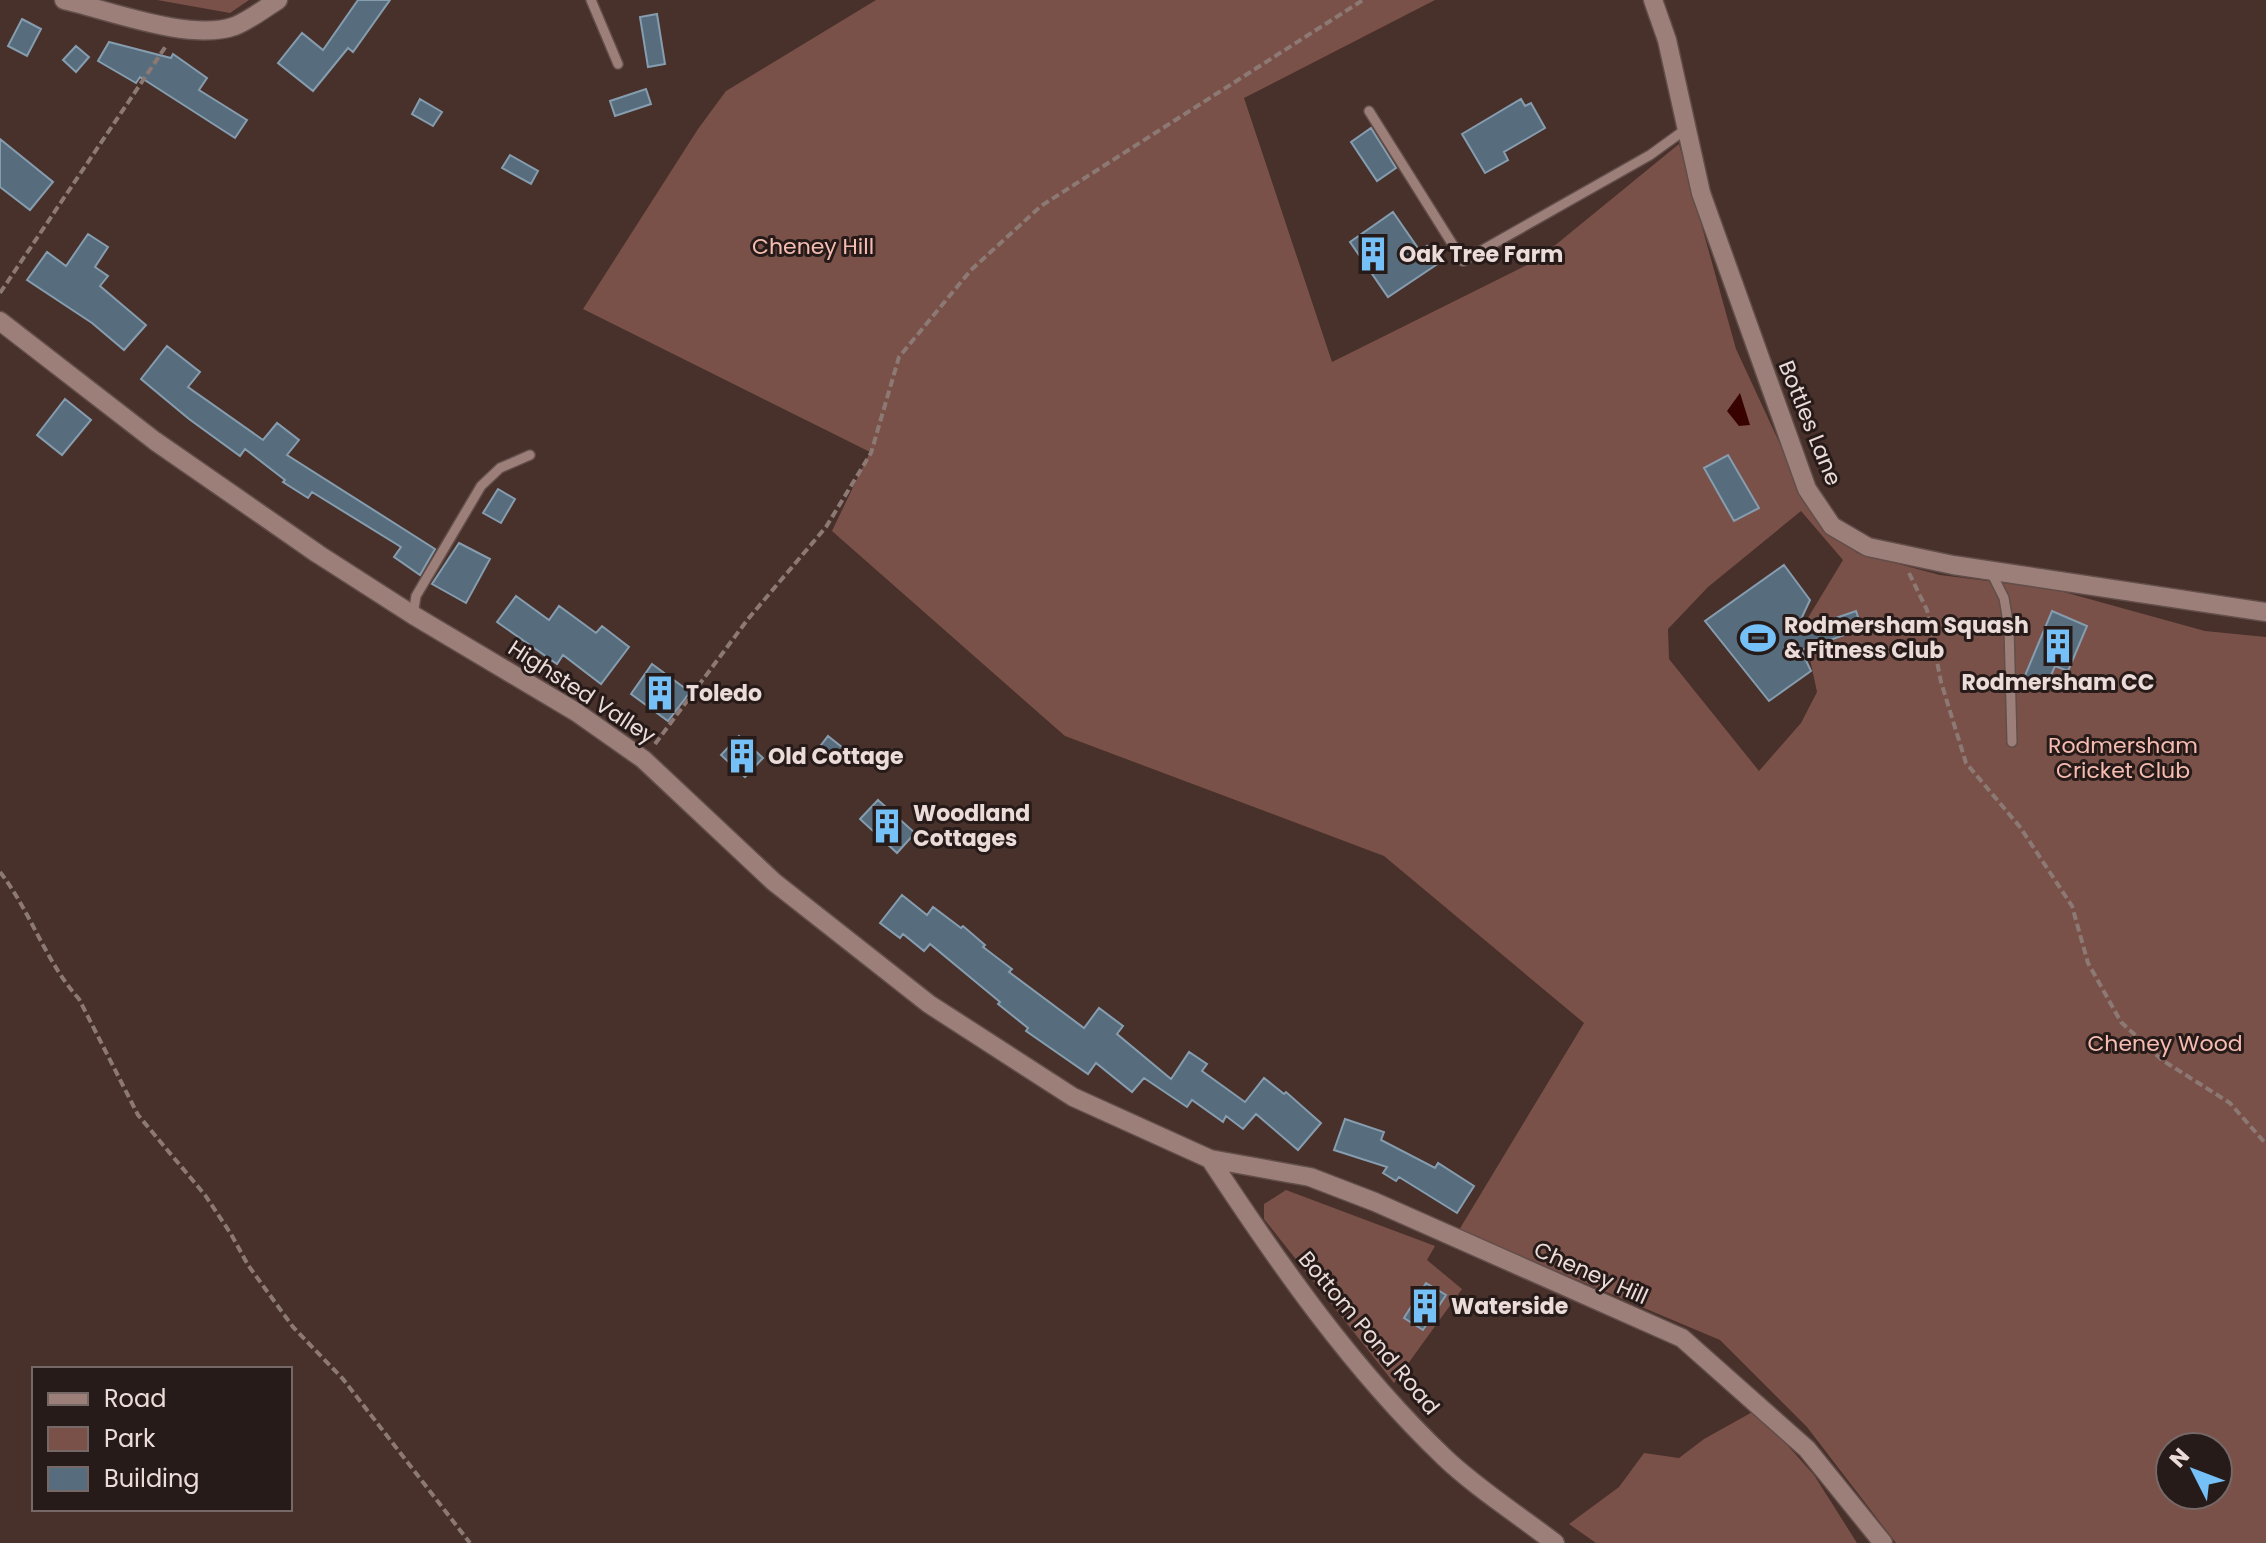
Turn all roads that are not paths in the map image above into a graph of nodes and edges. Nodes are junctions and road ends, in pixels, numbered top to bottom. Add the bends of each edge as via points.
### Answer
1 (64, 0) edge
2 (278, 0) edge
3 (591, 0) edge
4 (1653, 0) edge
5 (618, 64) dead end
6 (1369, 111) dead end
7 (1686, 129) junction
8 (0, 321) edge
9 (530, 455) dead end
10 (1990, 570) junction
11 (2266, 612) edge
12 (413, 615) junction
13 (2012, 742) dead end
14 (1210, 1159) junction
15 (1555, 1543) edge
16 (1883, 1543) edge

1 - 2 street via 198,32 235,26
3 - 5 lane
4 - 7 street, Bottles Lane
6 - 7 lane via 1463,261 1650,155
7 - 10 street, Bottles Lane via 1701,193 1807,489 1832,526 1868,547
8 - 12 street, Highsted Valley via 155,441
9 - 12 lane via 500,468 481,486 416,596
10 - 11 street, Bottles Lane
10 - 13 lane via 2004,598 2009,628
12 - 14 street, Highsted Valley via 576,712 643,759 774,882 929,1004 1073,1097
14 - 15 street, Bottom Pond Road via 1273,1255 1366,1373 1445,1458
14 - 16 street, Cheney Hill via 1310,1177 1682,1338 1807,1449

